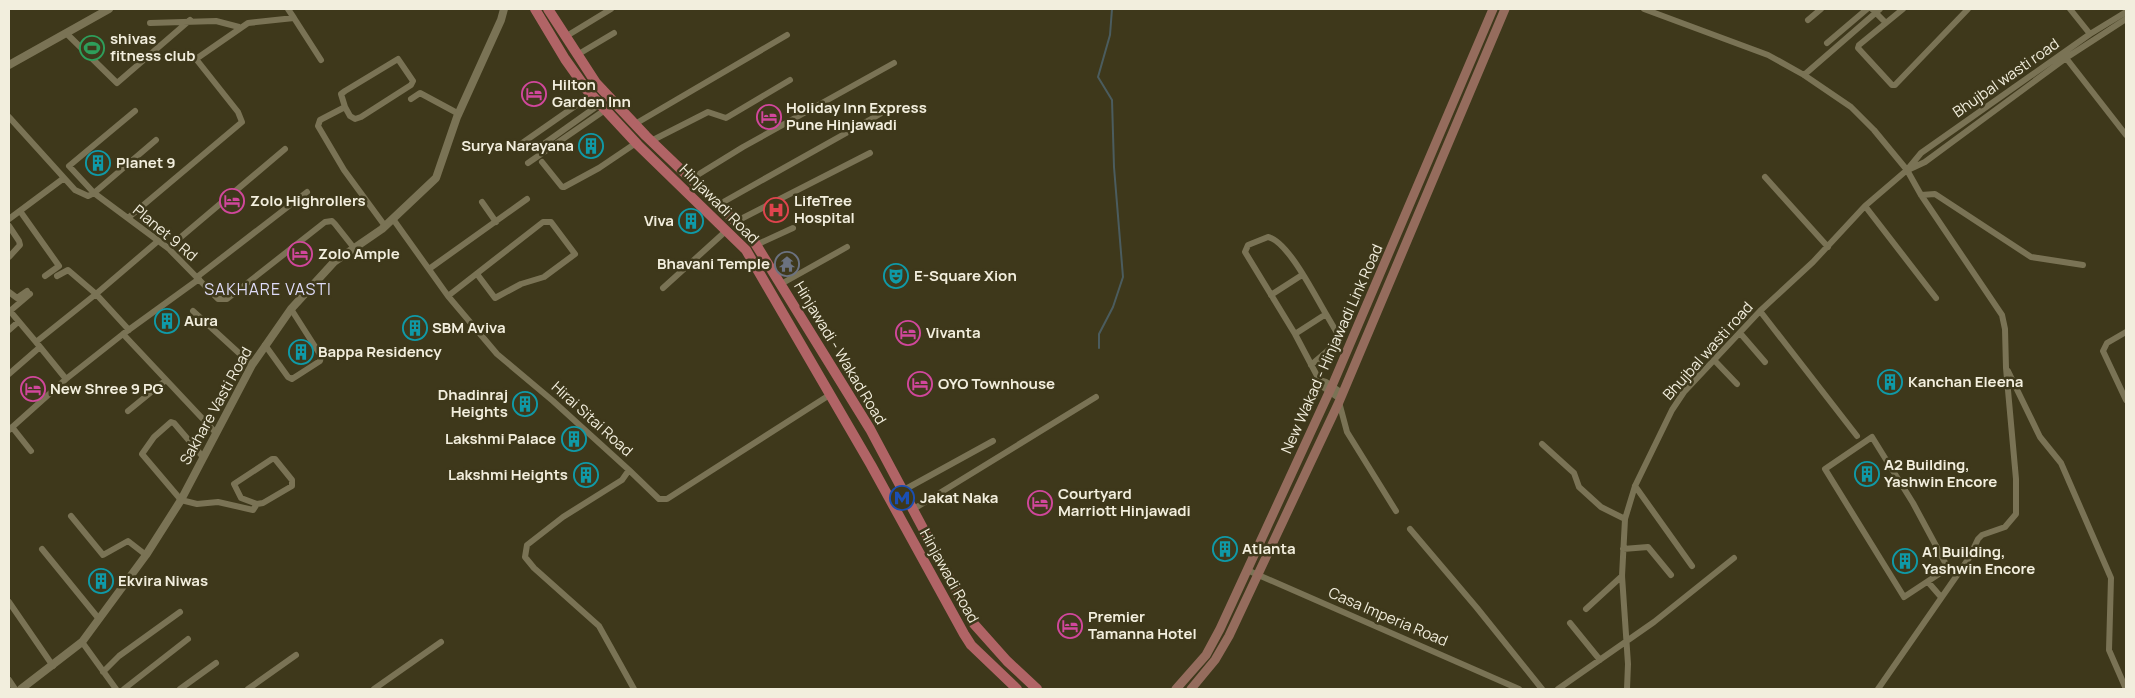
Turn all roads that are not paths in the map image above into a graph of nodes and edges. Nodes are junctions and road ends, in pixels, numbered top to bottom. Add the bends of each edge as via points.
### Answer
1 (109, 9) edge
2 (288, 9) edge
3 (504, 9) edge
4 (535, 9) edge
5 (548, 9) edge
6 (611, 9) edge
7 (1493, 9) edge
8 (1505, 9) edge
9 (1644, 9) edge
10 (1821, 9) edge
11 (1867, 9) edge
12 (1903, 9) edge
13 (1968, 9) edge
14 (2070, 9) edge
15 (1876, 10) edge
16 (2126, 12) edge
17 (294, 18) junction
18 (2126, 19) edge
19 (190, 20) junction
20 (1808, 20) dead end
21 (150, 23) dead end
22 (1886, 23) junction
23 (240, 27) junction
24 (66, 33) junction
25 (614, 34) dead end
26 (787, 34) dead end
27 (2090, 34) junction
28 (565, 37) junction
29 (1827, 43) dead end
30 (2079, 45) junction
31 (577, 55) junction
32 (2066, 58) junction
33 (321, 60) dead end
34 (894, 63) dead end
35 (9, 65) edge
36 (1804, 75) junction
37 (790, 80) dead end
38 (591, 95) junction
39 (411, 99) dead end
40 (344, 107) junction
41 (603, 107) junction
42 (135, 111) dead end
43 (459, 114) junction
44 (880, 114) dead end
45 (9, 117) edge
46 (635, 124) junction
47 (2126, 133) edge
48 (156, 140) dead end
49 (651, 141) junction
50 (636, 143) junction
51 (518, 146) dead end
52 (538, 148) dead end
53 (285, 149) dead end
54 (870, 154) dead end
55 (542, 162) dead end
56 (528, 163) dead end
57 (1907, 170) junction
58 (1765, 177) dead end
59 (64, 178) junction
60 (691, 179) junction
61 (79, 180) junction
62 (70, 185) junction
63 (307, 192) dead end
64 (94, 193) junction
65 (1921, 195) junction
66 (527, 199) dead end
67 (482, 202) dead end
68 (718, 205) junction
69 (1865, 206) junction
70 (20, 211) junction
71 (1405, 217) junction
72 (128, 218) junction
73 (9, 219) edge
74 (393, 219) junction
75 (1415, 221) junction
76 (496, 222) junction
77 (735, 222) junction
78 (9, 226) edge
79 (386, 226) junction
80 (793, 228) dead end
81 (727, 230) junction
82 (158, 241) junction
83 (756, 245) junction
84 (847, 247) dead end
85 (1828, 247) junction
86 (168, 248) junction
87 (354, 248) junction
88 (9, 256) edge
89 (2083, 265) dead end
90 (429, 269) junction
91 (477, 274) junction
92 (1302, 275) junction
93 (46, 276) dead end
94 (57, 276) dead end
95 (198, 278) junction
96 (781, 284) junction
97 (663, 288) dead end
98 (9, 292) edge
99 (96, 294) junction
100 (1271, 295) junction
101 (448, 296) junction
102 (1936, 298) dead end
103 (291, 309) junction
104 (193, 311) dead end
105 (1760, 311) junction
106 (1326, 314) junction
107 (18, 322) junction
108 (9, 330) edge
109 (126, 332) junction
110 (2126, 332) edge
111 (1740, 333) junction
112 (1295, 334) junction
113 (38, 345) junction
114 (266, 345) junction
115 (1715, 361) junction
116 (1765, 362) dead end
117 (252, 365) junction
118 (1311, 365) junction
119 (2006, 368) junction
120 (9, 374) edge
121 (66, 379) junction
122 (166, 380) junction
123 (1737, 384) dead end
124 (1331, 389) junction
125 (831, 394) junction
126 (1096, 397) dead end
127 (1340, 398) junction
128 (2126, 400) edge
129 (128, 411) dead end
130 (10, 428) edge
131 (216, 433) junction
132 (1857, 436) dead end
133 (993, 441) dead end
134 (1542, 444) dead end
135 (31, 451) dead end
136 (203, 457) junction
137 (629, 470) junction
138 (1635, 486) junction
139 (902, 491) junction
140 (180, 500) junction
141 (257, 504) junction
142 (912, 510) junction
143 (1396, 511) dead end
144 (71, 516) dead end
145 (1625, 519) junction
146 (1410, 529) dead end
147 (42, 548) dead end
148 (1623, 548) junction
149 (146, 555) junction
150 (1734, 558) dead end
151 (1692, 566) dead end
152 (1247, 570) junction
153 (1259, 575) junction
154 (1671, 575) dead end
155 (1622, 576) junction
156 (1928, 582) junction
157 (1941, 597) junction
158 (9, 602) edge
159 (1586, 609) dead end
160 (180, 612) dead end
161 (98, 619) junction
162 (1570, 623) dead end
163 (188, 639) dead end
164 (1626, 640) junction
165 (82, 642) junction
166 (441, 642) dead end
167 (296, 655) dead end
168 (1600, 660) junction
169 (216, 663) dead end
170 (53, 666) junction
171 (103, 672) junction
172 (9, 680) edge
173 (1538, 688) edge
174 (15, 689) edge
175 (20, 689) edge
176 (116, 689) edge
177 (124, 689) edge
178 (180, 689) edge
179 (248, 689) edge
180 (374, 689) edge
181 (634, 689) edge
182 (1017, 689) edge
183 (1037, 689) edge
184 (1176, 689) edge
185 (1191, 689) edge
186 (1519, 689) edge
187 (1558, 689) edge
188 (1627, 689) edge
189 (1878, 689) edge
190 (2126, 689) edge

1 - 24 street
2 - 17 street
3 - 43 street, Sakhare Vasti Road
4 - 38 main road, Hinjawadi Road
5 - 28 main road, Hinjawadi - Wakad Road
6 - 28 street
7 - 71 main road, New Wakad - Hinjawadi Link Road
8 - 75 main road, New Wakad - Hinjawadi Link Road
9 - 36 street via 1752,47
10 - 20 street
11 - 29 street
12 - 22 street
13 - 22 street via 1896,85 1890,84 1858,48
14 - 27 street
15 - 22 street
15 - 36 street
16 - 27 street, Bhujbal wasti road
17 - 23 street via 248,22
17 - 33 street
18 - 30 street, Bhujbal wasti road
19 - 21 street
19 - 23 street via 216,21
19 - 24 street via 117,83
23 - 72 street via 196,60 238,112 242,122
24 - 35 street
25 - 31 street
26 - 46 street
27 - 30 street, Bhujbal wasti road
28 - 31 main road, Hinjawadi - Wakad Road
30 - 32 street, Bhujbal wasti road
30 - 57 street, Bhujbal wasti road via 1922,153
31 - 46 main road, Hinjawadi - Wakad Road via 596,83
32 - 47 street
32 - 57 street, Bhujbal wasti road via 1925,162
34 - 60 street via 743,146
36 - 57 street via 1862,117
37 - 49 street via 726,118 708,112
38 - 41 main road, Hinjawadi Road
38 - 51 street
39 - 43 street via 420,93
40 - 40 street via 341,94 345,90 398,60 413,81 361,117 355,119
40 - 79 street via 320,120 318,126 344,170
41 - 50 main road, Hinjawadi Road
41 - 52 street
41 - 56 street
42 - 61 street via 69,166
43 - 74 street, Sakhare Vasti Road via 436,178
44 - 68 street
45 - 59 street, Planet 9 Rd
46 - 49 main road, Hinjawadi - Wakad Road
48 - 64 street
49 - 60 main road, Hinjawadi - Wakad Road
50 - 55 street via 564,187
50 - 81 main road, Hinjawadi Road
53 - 86 street
54 - 77 street
57 - 65 street
57 - 69 street, Bhujbal wasti road
58 - 85 street
59 - 62 street, Planet 9 Rd
59 - 70 street
60 - 68 main road, Hinjawadi - Wakad Road
61 - 62 street
61 - 64 street
62 - 64 street, Planet 9 Rd via 81,194 88,196
63 - 95 street
64 - 72 street, Planet 9 Rd
65 - 89 street via 1935,194 2031,257
65 - 119 street via 2000,309 2005,329
66 - 76 street
67 - 76 street
68 - 77 main road, Hinjawadi - Wakad Road
69 - 85 street, Bhujbal wasti road
69 - 102 street
70 - 73 street
70 - 93 street via 59,266
71 - 75 street
71 - 124 main road, New Wakad - Hinjawadi Link Road
72 - 82 street, Planet 9 Rd
74 - 79 street, Sakhare Vasti Road
74 - 90 street, Hirai Sitai Road
75 - 127 main road, New Wakad - Hinjawadi Link Road
76 - 90 street
77 - 83 main road, Hinjawadi - Wakad Road
78 - 88 street via 20,241
79 - 87 street, Sakhare Vasti Road
80 - 83 street
81 - 97 street
81 - 125 main road, Hinjawadi Road via 746,250
82 - 86 street, Planet 9 Rd
82 - 99 street
83 - 96 main road, Hinjawadi - Wakad Road
84 - 96 street
85 - 105 street, Bhujbal wasti road
86 - 95 street, Planet 9 Rd
87 - 95 street, Planet 9 Rd via 335,224 325,222 225,300 218,300
87 - 103 street, Sakhare Vasti Road via 334,262
90 - 101 street, Hirai Sitai Road
91 - 91 street via 543,222 551,222 575,254 544,277 521,284 495,298
91 - 101 street
92 - 100 street
92 - 100 street via 1274,238 1268,237 1248,246 1245,252
92 - 106 street
94 - 99 street via 68,270
95 - 109 street
96 - 139 main road, Hinjawadi - Wakad Road via 870,429
98 - 107 street via 17,298 28,292 10,311
99 - 109 street
99 - 113 street
100 - 112 street
101 - 137 street, Hirai Sitai Road via 497,354
103 - 114 street, Sakhare Vasti Road
103 - 114 street via 321,356 320,361 292,379
104 - 117 street
105 - 111 street, Bhujbal wasti road
105 - 132 street
106 - 112 street
106 - 118 street via 1340,338
107 - 108 street
107 - 113 street
109 - 121 street
109 - 122 street
110 - 128 street via 2107,343 2103,351
111 - 115 street, Bhujbal wasti road
111 - 116 street
112 - 118 street
113 - 120 street
113 - 121 street
114 - 117 street, Sakhare Vasti Road
115 - 123 street
115 - 138 street, Bhujbal wasti road via 1678,400
117 - 131 street, Sakhare Vasti Road
118 - 124 street via 1323,387
119 - 157 street via 2016,514 2005,527 1982,535
119 - 190 street via 2040,437 2061,463 2111,578 2108,650
121 - 130 street
122 - 129 street
122 - 131 street
124 - 127 street
124 - 152 main road, New Wakad - Hinjawadi Link Road
125 - 137 street via 667,499 659,499
125 - 182 main road, Hinjawadi Road via 967,640
126 - 142 street
127 - 143 street via 1347,432
127 - 153 main road, New Wakad - Hinjawadi Link Road
130 - 135 street
131 - 136 street, Sakhare Vasti Road
133 - 139 street
134 - 145 street via 1574,473 1579,487 1601,506
136 - 140 street, Sakhare Vasti Road
136 - 140 street via 171,422 143,451 144,457
137 - 181 street, Hirai Sitai Road via 622,480 527,544 525,558 598,626
138 - 145 street, Bhujbal wasti road
138 - 151 street
139 - 142 main road, Hinjawadi - Wakad Road
140 - 141 street via 197,504 218,502 253,510
140 - 149 street, Sakhare Vasti Road
141 - 141 street via 292,486 292,480 276,459 234,484 241,498
142 - 183 main road, Hinjawadi - Wakad Road via 974,624
144 - 149 street via 103,556 128,541
145 - 148 street, Bhujbal wasti road
146 - 173 street via 1477,608
147 - 161 street
148 - 154 street via 1648,547
148 - 155 street, Bhujbal wasti road
149 - 161 street, Sakhare Vasti Road
150 - 164 street
152 - 153 street, Casa Imperia Road
152 - 184 main road, New Wakad - Hinjawadi Link Road via 1206,655
153 - 185 main road, New Wakad - Hinjawadi Link Road via 1215,660
153 - 186 street, Casa Imperia Road
155 - 159 street
155 - 164 street, Bhujbal wasti road
156 - 156 street via 1948,568 1872,437 1825,469 1904,598
156 - 157 street
157 - 189 street
158 - 170 street
160 - 171 street
161 - 165 street, Sakhare Vasti Road
162 - 168 street
163 - 177 street
164 - 168 street
164 - 188 street, Bhujbal wasti road
165 - 170 street, Sakhare Vasti Road
165 - 171 street
166 - 180 street
167 - 179 street
168 - 187 street
169 - 178 street
170 - 175 street, Sakhare Vasti Road
171 - 176 street
172 - 174 street

